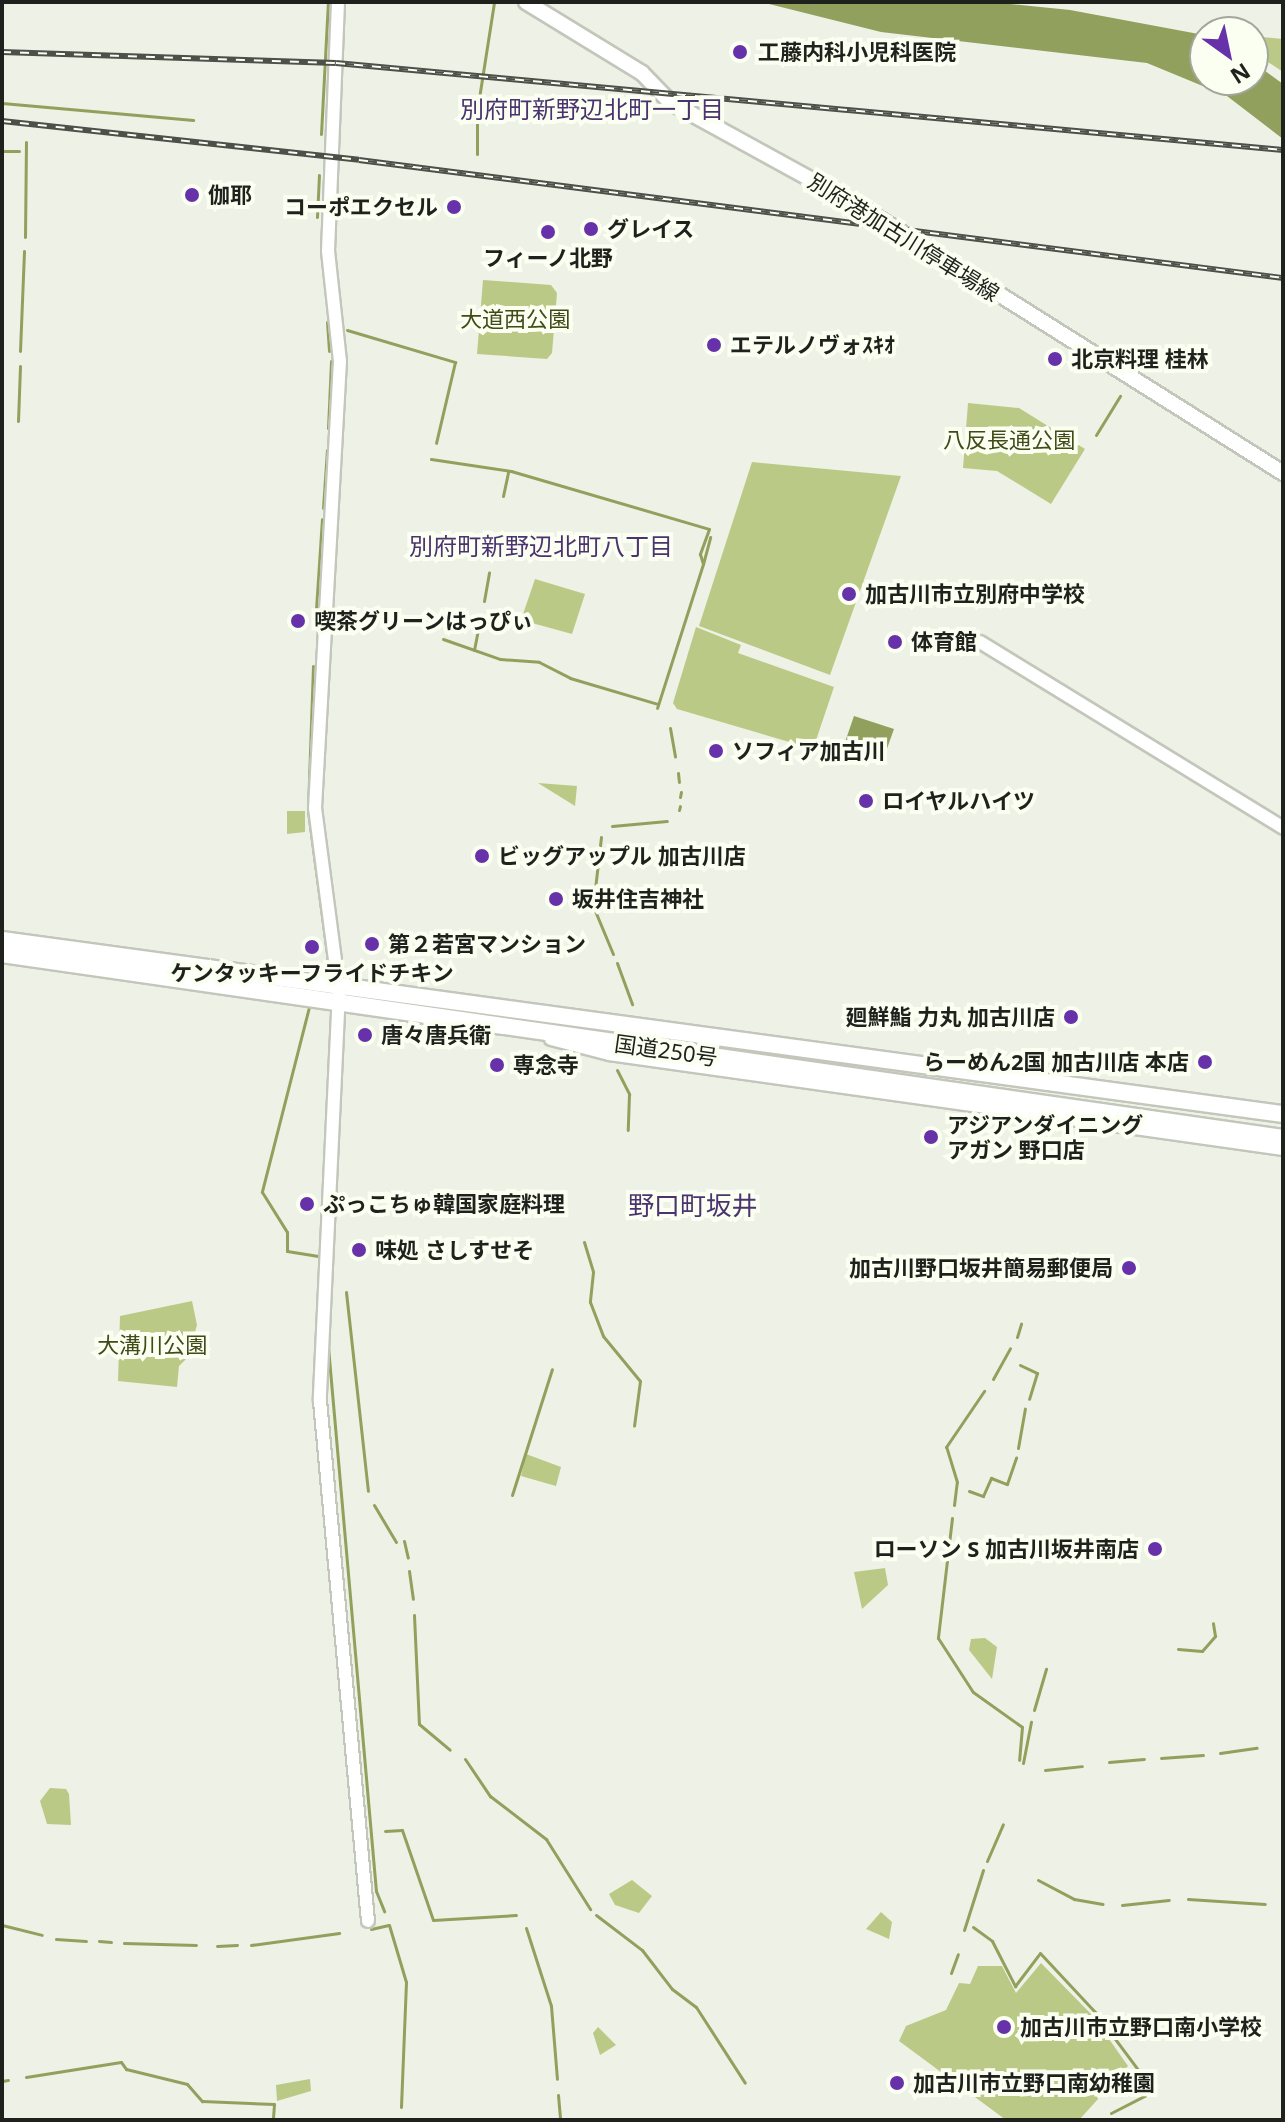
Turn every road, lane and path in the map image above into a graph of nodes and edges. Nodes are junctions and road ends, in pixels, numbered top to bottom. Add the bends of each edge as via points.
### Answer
1 (338, 2) edge
2 (526, 2) edge
3 (1283, 473) edge
4 (980, 642) dead end
5 (1283, 828) edge
6 (2, 932) edge
7 (2, 940) edge
8 (2, 954) edge
9 (220, 970) junction
10 (338, 983) junction
11 (338, 1005) junction
12 (499, 1026) junction
13 (1283, 1114) edge
14 (1283, 1138) edge
15 (1283, 1149) edge
16 (368, 1921) dead end

1 - 10 street via 328,251 340,361 315,808
2 - 3 main road, 別府港加古川停車場線 via 642,73 670,102 870,213
4 - 5 street
6 - 9 highway via 191,960
7 - 9 highway, 国道250号
8 - 11 highway, 国道250号
9 - 10 highway, 国道250号
10 - 11 street
10 - 13 highway, 国道250号
11 - 12 highway, 国道250号
11 - 16 street via 320,1401
12 - 14 highway, 国道250号
12 - 15 street via 609,1054

